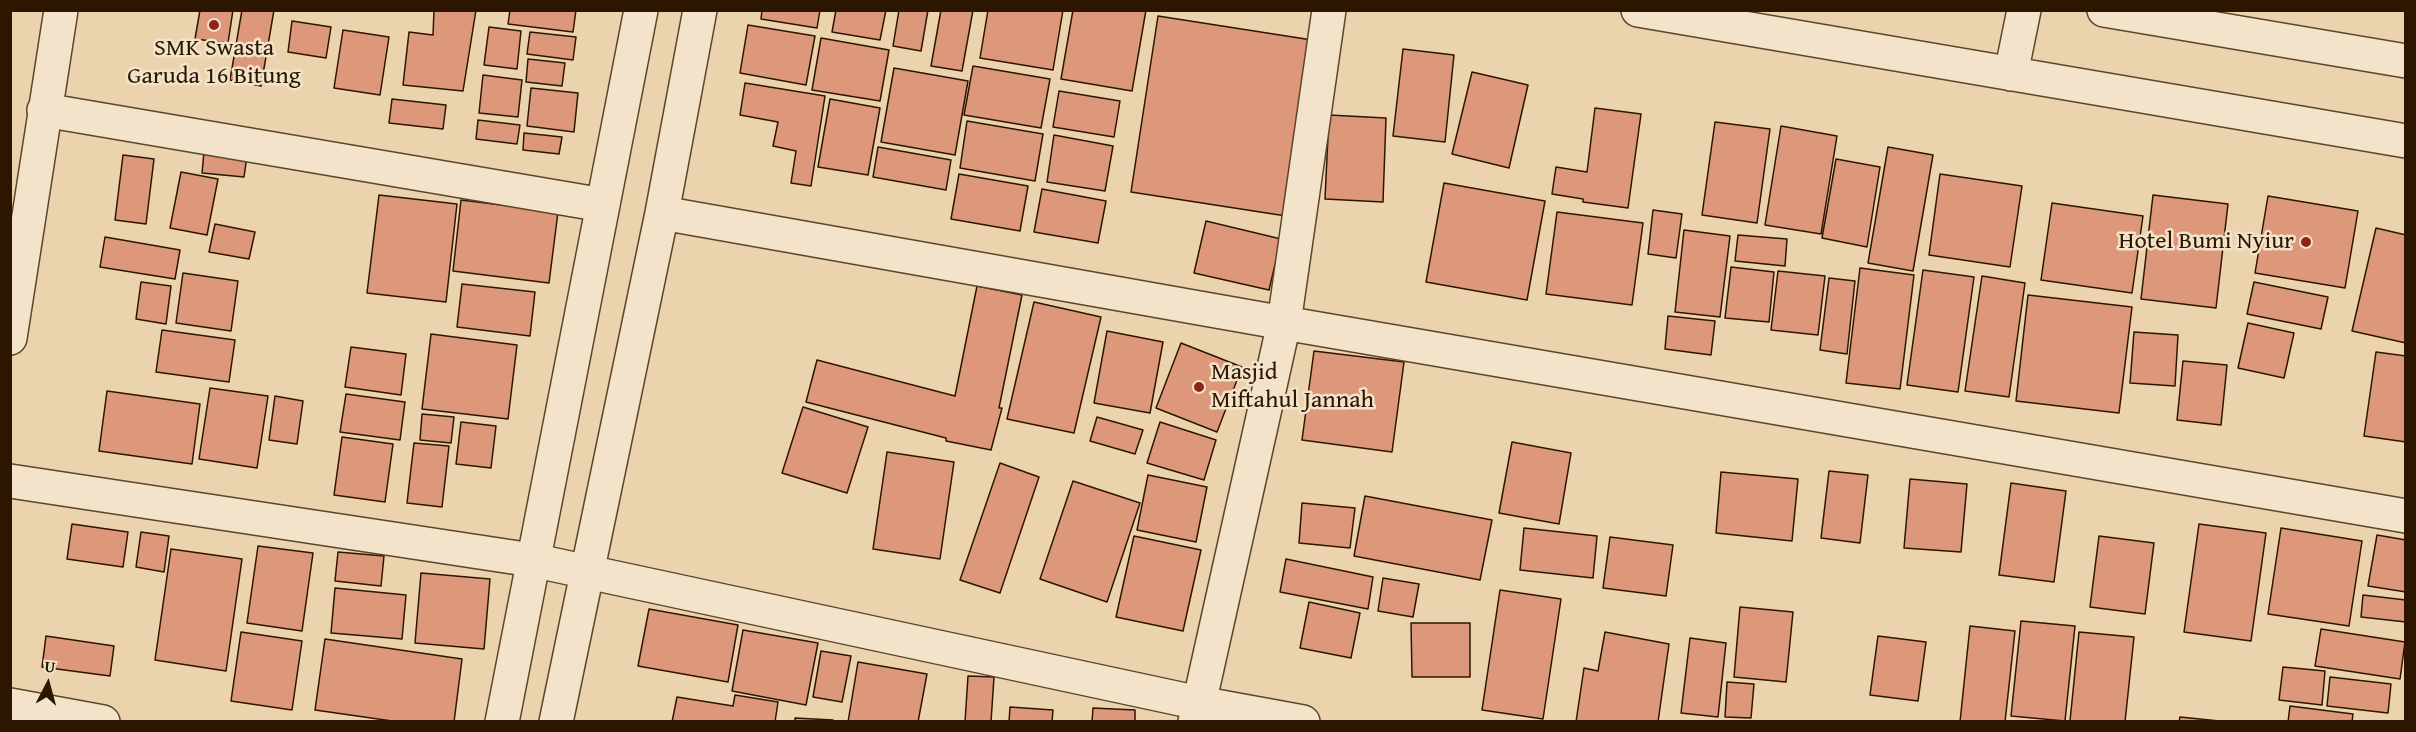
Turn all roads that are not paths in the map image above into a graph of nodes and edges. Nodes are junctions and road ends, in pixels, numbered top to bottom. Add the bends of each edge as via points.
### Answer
1 (61, 10) edge
2 (641, 10) edge
3 (700, 10) edge
4 (1329, 10) edge
5 (1638, 10) edge
6 (2024, 10) edge
7 (2104, 10) edge
8 (2406, 61) edge
9 (2011, 74) junction
10 (44, 110) junction
11 (2406, 141) edge
12 (603, 205) junction
13 (662, 213) junction
14 (1284, 323) junction
15 (10, 338) edge
16 (10, 481) edge
17 (2406, 516) edge
18 (532, 560) junction
19 (586, 572) junction
20 (10, 705) edge
21 (1197, 712) edge
22 (103, 722) edge
23 (502, 722) edge
24 (556, 722) edge
25 (1303, 722) edge

1 - 10 street
2 - 12 street
3 - 13 street
4 - 14 street
5 - 9 street
6 - 9 street
7 - 8 street
9 - 11 street
10 - 12 street
10 - 15 street
12 - 18 street
13 - 14 street
13 - 19 street
14 - 17 street
14 - 21 street
16 - 18 street
18 - 19 street
18 - 23 street
19 - 21 street
19 - 24 street
20 - 22 street
21 - 25 street

